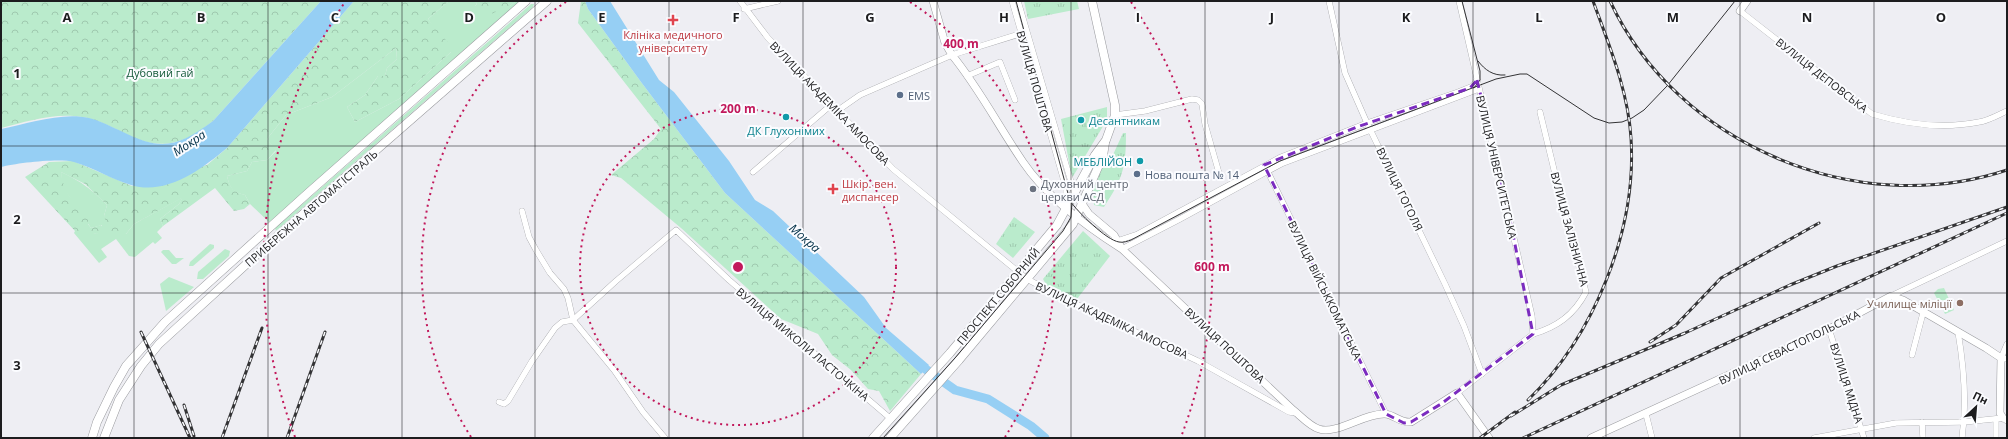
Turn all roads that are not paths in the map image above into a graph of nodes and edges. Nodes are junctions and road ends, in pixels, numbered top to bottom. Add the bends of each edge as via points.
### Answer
1 (526, 1) edge
2 (546, 1) edge
3 (740, 1) edge
4 (778, 1) edge
5 (933, 1) edge
6 (1012, 1) edge
7 (1018, 1) edge
8 (1092, 1) edge
9 (1329, 1) edge
10 (1459, 1) edge
11 (1747, 1) edge
12 (744, 9) junction
13 (1740, 11) joint
14 (1024, 33) junction
15 (952, 55) junction
16 (967, 76) junction
17 (1477, 80) junction
18 (1479, 89) junction
19 (1015, 100) dead end
20 (831, 105) junction
21 (837, 111) junction
22 (2007, 111) edge
23 (1540, 112) dead end
24 (1115, 115) junction
25 (1367, 123) junction
26 (1370, 130) junction
27 (1106, 140) junction
28 (1264, 165) junction
29 (753, 172) dead end
30 (1267, 172) junction
31 (1219, 173) dead end
32 (1074, 192) junction
33 (1081, 204) junction
34 (1066, 208) junction
35 (522, 211) dead end
36 (1077, 216) junction
37 (272, 225) junction
38 (281, 234) junction
39 (256, 239) junction
40 (2007, 241) edge
41 (1116, 242) junction
42 (264, 248) junction
43 (1018, 271) junction
44 (1027, 279) junction
45 (1891, 296) junction
46 (1923, 313) junction
47 (573, 320) junction
48 (1829, 329) junction
49 (1958, 332) junction
50 (1533, 334) junction
51 (2007, 344) edge
52 (1912, 355) dead end
53 (2004, 358) edge
54 (1482, 374) junction
55 (1457, 393) junction
56 (499, 402) dead end
57 (1298, 413) junction
58 (1386, 414) junction
59 (1646, 414) junction
60 (891, 419) junction
61 (2002, 420) edge
62 (1922, 422) junction
63 (1964, 422) junction
64 (1861, 428) junction
65 (92, 438) edge
66 (104, 438) edge
67 (665, 438) edge
68 (873, 438) edge
69 (890, 438) edge
70 (1489, 438) edge
71 (1590, 438) edge
72 (1652, 438) edge
73 (1814, 438) edge
74 (1864, 438) edge
75 (1923, 438) edge
76 (1962, 438) edge
77 (1996, 438) edge

1 - 37 main road, ПРИБЕРЕЖНА АВТОМАГІСТРАЛЬ
2 - 38 main road, ПРИБЕРЕЖНА АВТОМАГІСТРАЛЬ
3 - 12 street, ВУЛИЦЯ АКАДЕМІКА АМОСОВА
4 - 12 street
5 - 15 street, ВУЛИЦЯ ПОШТОВА via 945,43
6 - 14 street, ВУЛИЦЯ ПОШТОВА
7 - 14 street, ВУЛИЦЯ ПОШТОВА
8 - 24 main road
9 - 25 street, ВУЛИЦЯ ГОГОЛЯ via 1345,73
10 - 17 street, ВУЛИЦЯ УНІВЕРСИТЕТСЬКА
11 - 13 street
12 - 20 street, ВУЛИЦЯ АКАДЕМІКА АМОСОВА
13 - 22 street, ВУЛИЦЯ ДЕПОВСЬКА via 1872,114 1895,121 1943,125 1979,122
14 - 15 street
14 - 32 street, ВУЛИЦЯ ПОШТОВА
14 - 34 street, ВУЛИЦЯ ПОШТОВА via 1066,188
15 - 16 street, ВУЛИЦЯ ПОШТОВА
15 - 21 street via 860,95
16 - 19 street via 1000,62
16 - 34 street, ВУЛИЦЯ ПОШТОВА via 1024,163
17 - 18 street, ВУЛИЦЯ УНІВЕРСИТЕТСЬКА
17 - 25 street via 1473,86 1458,92
18 - 26 street
18 - 50 street, ВУЛИЦЯ УНІВЕРСИТЕТСЬКА via 1532,316
20 - 21 street, ВУЛИЦЯ АКАДЕМІКА АМОСОВА
20 - 29 street
21 - 43 street, ВУЛИЦЯ АКАДЕМІКА АМОСОВА via 893,168
23 - 50 street, ВУЛИЦЯ ЗАЛІЗНИЧНА via 1586,292 1567,317 1546,330
24 - 27 main road, ПРОСПЕКТ СОБОРНИЙ
24 - 31 street via 1145,111 1192,99 1198,100 1202,104
25 - 26 street, ВУЛИЦЯ ГОГОЛЯ
25 - 28 street
26 - 30 street via 1281,164
26 - 54 street, ВУЛИЦЯ ГОГОЛЯ via 1445,284
27 - 32 main road, ПРОСПЕКТ СОБОРНИЙ
27 - 33 main road, ПРОСПЕКТ СОБОРНИЙ via 1103,156
28 - 30 street, ВУЛИЦЯ ВІЙСЬККОМАТСЬКА
28 - 41 street via 1162,221
30 - 41 street via 1180,219
30 - 58 street, ВУЛИЦЯ ВІЙСЬККОМАТСЬКА
32 - 33 street
32 - 34 main road, ПРОСПЕКТ СОБОРНИЙ
33 - 36 main road, ПРОСПЕКТ СОБОРНИЙ
33 - 41 street
34 - 36 street, ВУЛИЦЯ ПОШТОВА
34 - 43 main road, ПРОСПЕКТ СОБОРНИЙ via 1056,225
35 - 47 street via 529,237 550,273 564,289
36 - 41 street, ВУЛИЦЯ ПОШТОВА
36 - 44 main road, ПРОСПЕКТ СОБОРНИЙ
37 - 38 main road via 272,231
37 - 39 main road, ПРИБЕРЕЖНА АВТОМАГІСТРАЛЬ
38 - 42 main road, ПРИБЕРЕЖНА АВТОМАГІСТРАЛЬ
39 - 42 main road via 263,239 266,242
39 - 65 main road, ПРИБЕРЕЖНА АВТОМАГІСТРАЛЬ via 170,316 126,366
40 - 45 street, ВУЛИЦЯ СЕВАСТОПОЛЬСЬКА
41 - 57 street, ВУЛИЦЯ ПОШТОВА
42 - 66 main road, ПРИБЕРЕЖНА АВТОМАГІСТРАЛЬ via 151,353 119,400
43 - 44 street, ВУЛИЦЯ АКАДЕМІКА АМОСОВА
43 - 60 main road, ПРОСПЕКТ СОБОРНИЙ
44 - 57 street, ВУЛИЦЯ АКАДЕМІКА АМОСОВА via 1198,361 1289,412
44 - 69 main road, ПРОСПЕКТ СОБОРНИЙ
45 - 46 street via 1903,300
45 - 48 street, ВУЛИЦЯ СЕВАСТОПОЛЬСЬКА
46 - 49 street
46 - 52 street
47 - 56 street, ВУЛИЦЯ МИКОЛИ ЛАСТОЧКІНА via 562,322 555,328 508,401 504,404
47 - 60 street, ВУЛИЦЯ МИКОЛИ ЛАСТОЧКІНА via 676,230 729,280
47 - 67 street
48 - 59 street, ВУЛИЦЯ СЕВАСТОПОЛЬСЬКА
48 - 64 street, ВУЛИЦЯ МІДНА
49 - 53 street
49 - 63 street via 1963,363
50 - 54 street, ВУЛИЦЯ ЗАЛІЗНИЧНА
51 - 53 street
53 - 61 street via 2000,413
54 - 55 street, ВУЛИЦЯ ЗАЛІЗНИЧНА
55 - 58 street, ВУЛИЦЯ ЗАЛІЗНИЧНА via 1411,422 1404,423
55 - 70 street
57 - 58 street, ВУЛИЦЯ ПОШТОВА via 1314,427 1326,431 1367,416
59 - 71 street, ВУЛИЦЯ СЕВАСТОПОЛЬСЬКА
59 - 72 street
60 - 68 main road, ПРОСПЕКТ СОБОРНИЙ
61 - 63 street
61 - 77 street
62 - 63 street
62 - 64 street
62 - 75 street
63 - 76 street
64 - 73 street
64 - 74 street, ВУЛИЦЯ МІДНА

